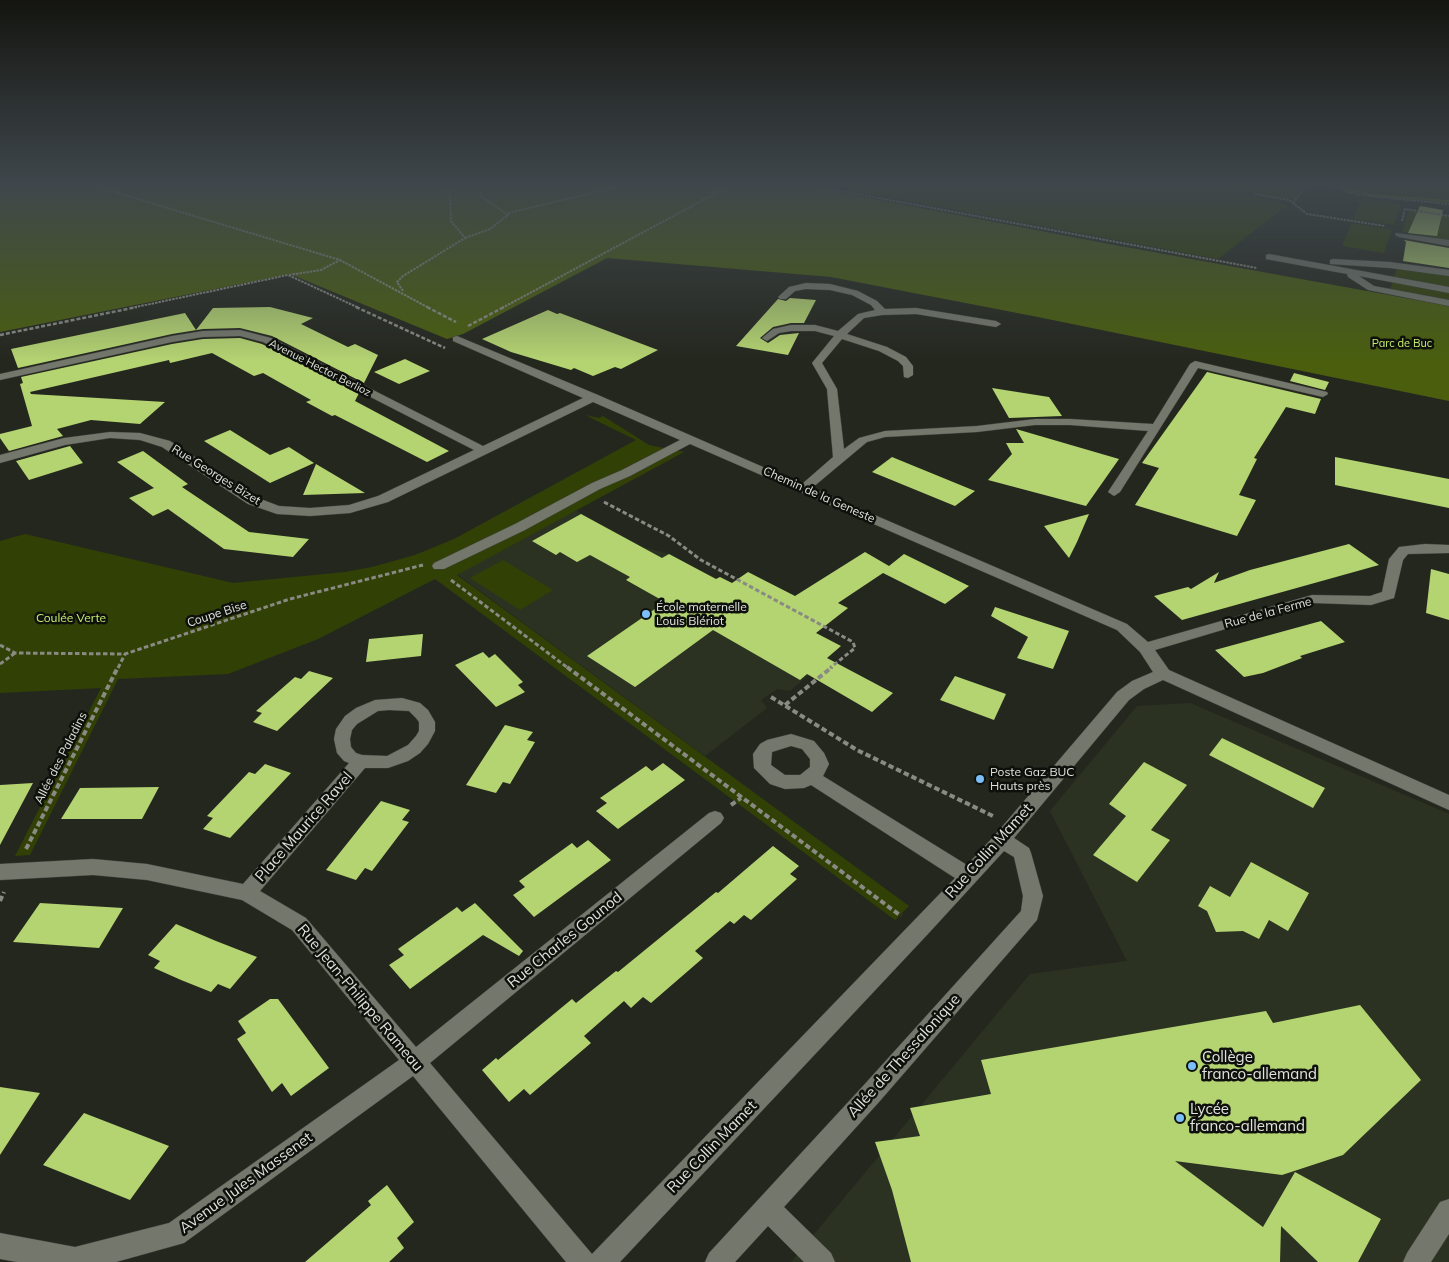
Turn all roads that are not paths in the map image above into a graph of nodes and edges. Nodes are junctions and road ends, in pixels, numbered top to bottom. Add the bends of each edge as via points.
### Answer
1 (1268, 257) dead end
2 (1326, 268) junction
3 (1345, 271) junction
4 (1406, 272) dead end
5 (1449, 273) edge
6 (1449, 279) edge
7 (1449, 290) edge
8 (783, 297) dead end
9 (1449, 303) edge
10 (882, 312) junction
11 (996, 324) dead end
12 (840, 334) junction
13 (457, 338) road end
14 (766, 338) dead end
15 (908, 375) dead end
16 (0, 378) edge
17 (1323, 394) dead end
18 (594, 397) junction
19 (1156, 428) junction
20 (691, 439) junction
21 (482, 450) junction
22 (26, 452) junction
23 (839, 458) junction
24 (0, 459) edge
25 (0, 466) edge
26 (804, 489) junction
27 (1114, 492) dead end
28 (1449, 549) edge
29 (439, 566) road end
30 (1145, 648) junction
31 (1163, 674) junction
32 (361, 761) junction
33 (812, 777) dead end
34 (1449, 802) edge
35 (715, 818) dead end
36 (1007, 833) junction
37 (8, 871) edge
38 (968, 876) junction
39 (247, 893) junction
40 (414, 1062) junction
41 (768, 1208) junction
42 (1449, 1210) edge
43 (0, 1246) edge
44 (583, 1262) edge
45 (602, 1262) edge
46 (718, 1262) edge
47 (822, 1262) edge
48 (1416, 1262) edge

1 - 2 street
2 - 3 street
2 - 5 street via 1330,263 1340,261
3 - 7 street
3 - 9 street via 1371,288
4 - 6 street
8 - 10 street via 792,289 806,286 830,287 855,293 874,303
10 - 11 street via 916,311
10 - 12 street via 861,316
12 - 14 street via 815,328 791,328 776,330
12 - 15 street via 902,359 908,366
12 - 23 street via 818,363 832,389
13 - 18 street, Chemin de la Geneste
16 - 21 street, Avenue Hector Berlioz via 172,339 240,333 267,340
17 - 19 street via 1195,364
18 - 20 street, Chemin de la Geneste
18 - 21 street, Rue Georges Bizet
19 - 23 street via 1035,422 886,434 863,440
19 - 27 street
20 - 26 street, Chemin de la Geneste
20 - 29 street via 520,528
21 - 22 street, Rue Georges Bizet via 383,499 350,509 310,512 277,510 253,501 166,444 140,437 110,435
22 - 24 street, Rue Georges Bizet
22 - 25 street, Rue Georges Bizet
23 - 26 street
26 - 30 street, Chemin de la Geneste via 1122,627
28 - 30 street, Rue de la Ferme via 1404,550 1396,559 1389,595 1371,600 1312,599
30 - 31 street, Chemin de la Geneste
31 - 34 street
31 - 36 street, Rue Collin Mamet via 1123,696
32 - 32 street, Place Maurice Ravel via 388,762 414,749 427,731 427,722 422,714 408,706 389,704 362,712 351,720 344,730 343,749 350,757
32 - 39 street, Place Maurice Ravel
33 - 38 street
35 - 40 street, Rue Charles Gounod
36 - 38 street, Rue Collin Mamet
36 - 41 street, Allée de Thessalonique via 1022,853 1033,896 1030,914
37 - 39 street, Rue Jean-Philippe Rameau via 93,867 147,872
38 - 45 street, Rue Collin Mamet
39 - 40 street, Rue Jean-Philippe Rameau via 299,924
40 - 43 street, Avenue Jules Massenet via 175,1234 75,1260
40 - 44 street, Rue Jean-Philippe Rameau
41 - 46 street, Allée de Thessalonique
41 - 47 street
42 - 48 street

